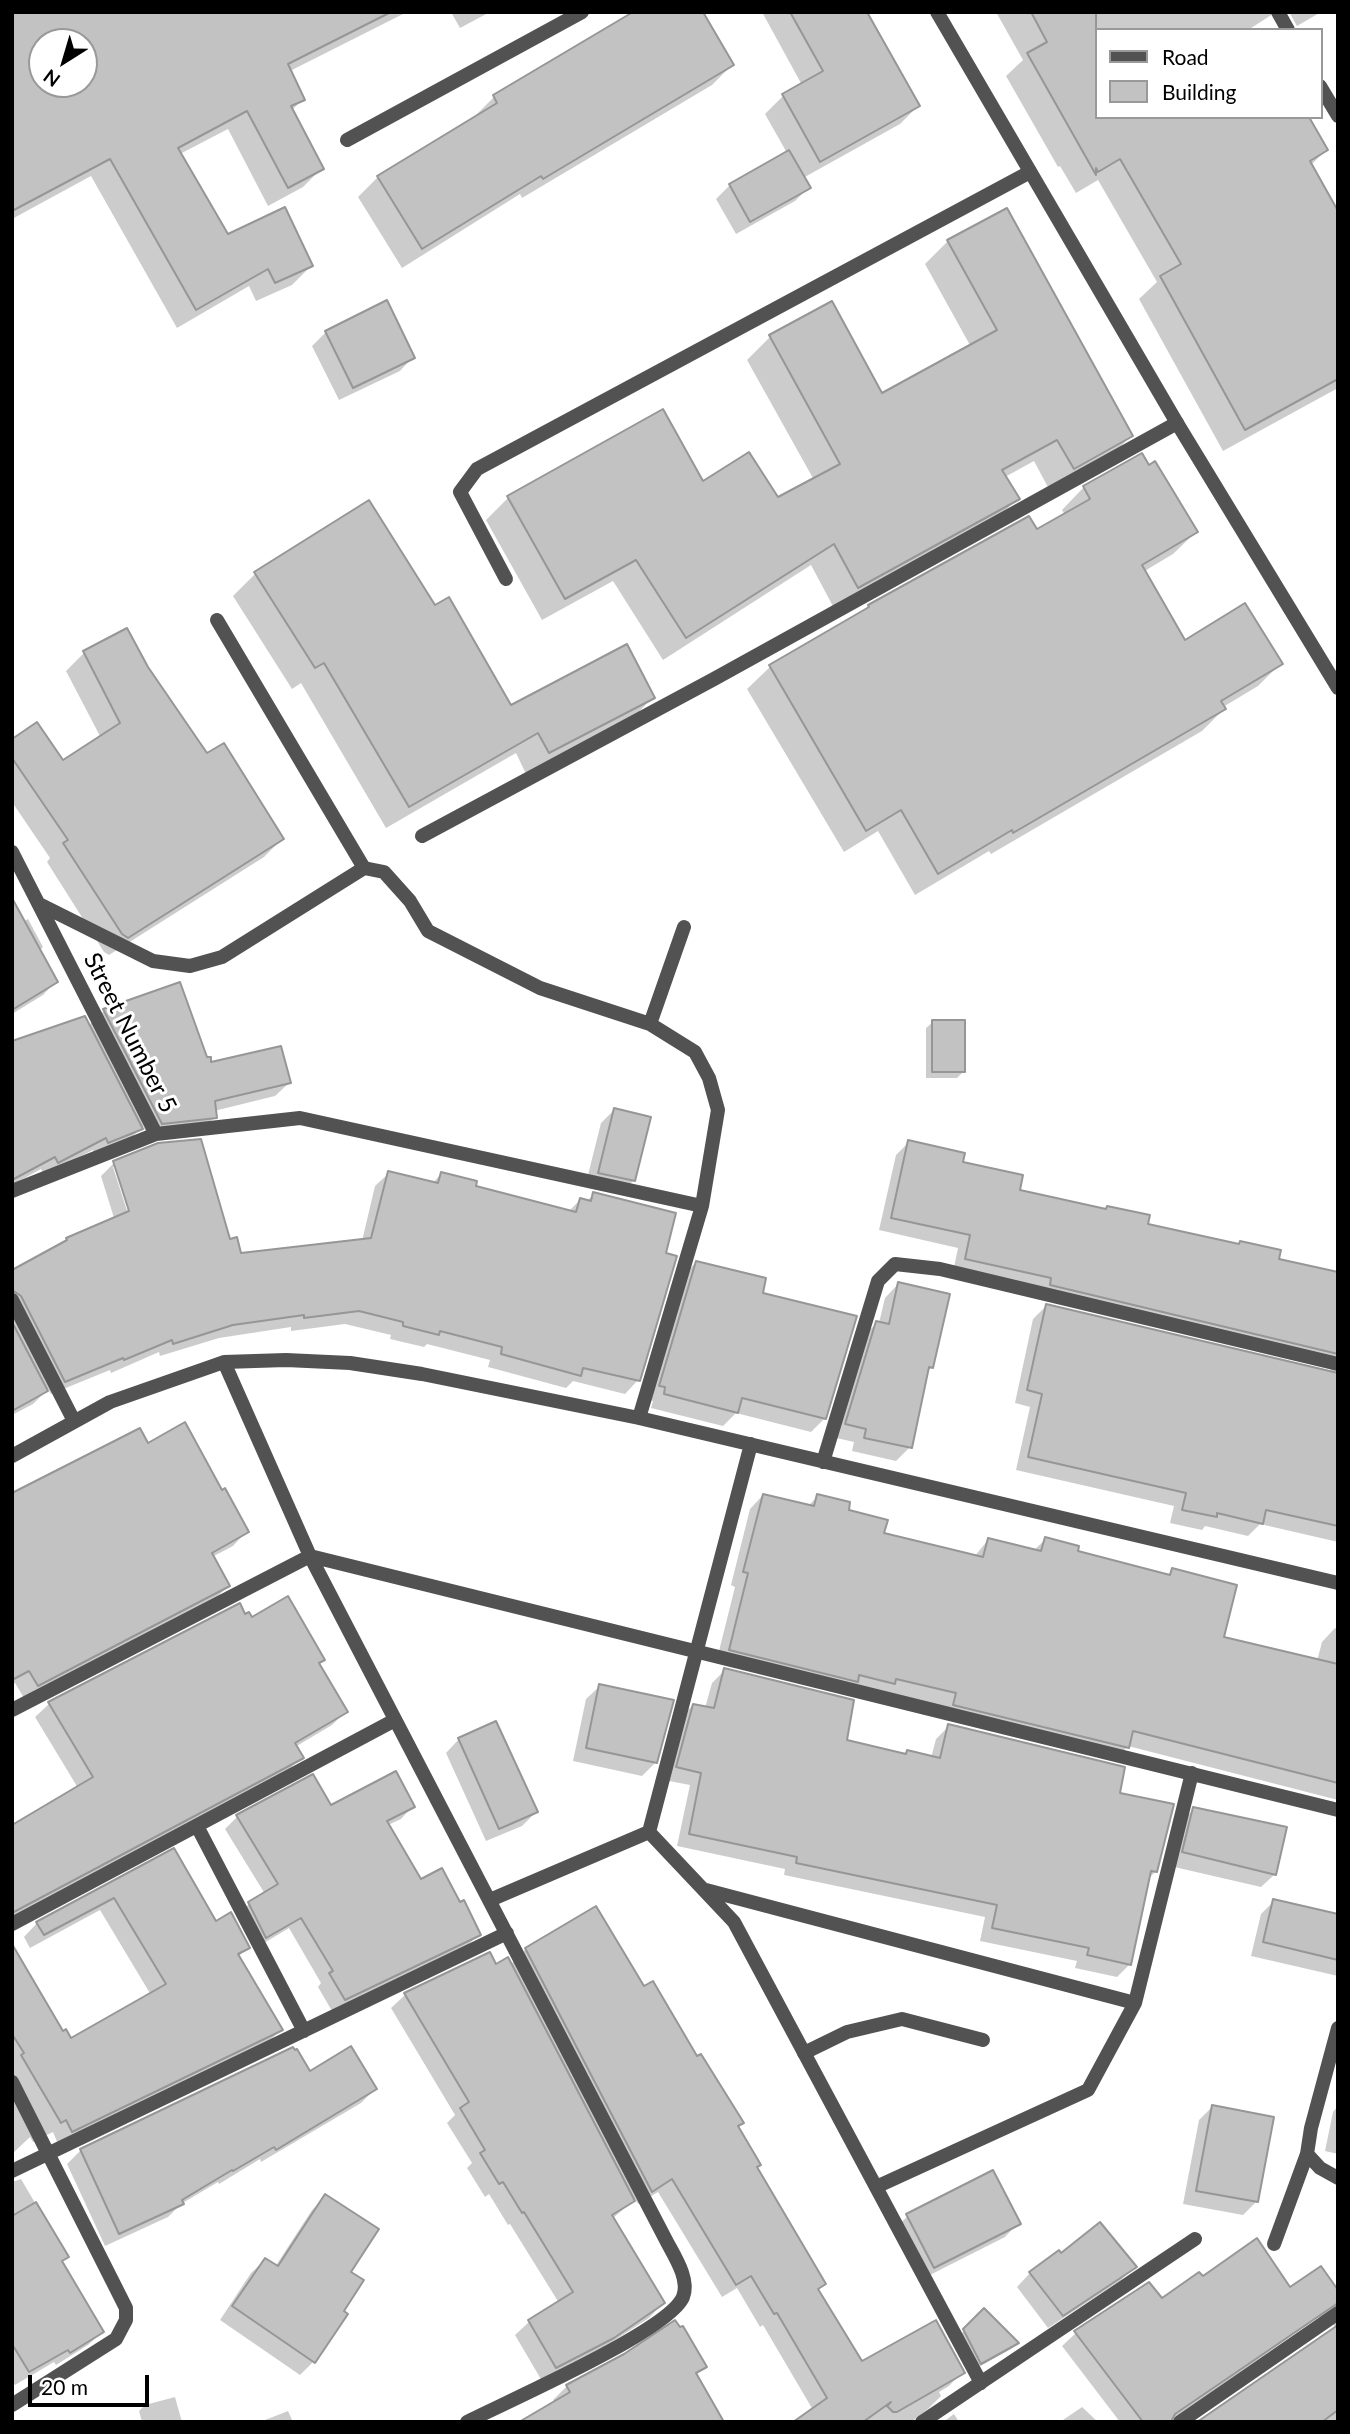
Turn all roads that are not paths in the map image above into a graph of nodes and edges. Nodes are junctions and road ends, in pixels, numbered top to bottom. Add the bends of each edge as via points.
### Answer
1 (582, 12) edge
2 (937, 12) edge
3 (1278, 12) edge
4 (1287, 28) edge
5 (1322, 89) edge
6 (1338, 116) edge
7 (347, 141) dead end
8 (1030, 172) junction
9 (1177, 423) junction
10 (506, 579) dead end
11 (217, 620) dead end
12 (1338, 688) edge
13 (422, 836) dead end
14 (12, 852) edge
15 (364, 868) junction
16 (39, 904) junction
17 (684, 928) dead end
18 (650, 1024) junction
19 (156, 1135) junction
20 (12, 1191) edge
21 (702, 1206) junction
22 (12, 1300) edge
23 (223, 1362) junction
24 (1338, 1364) edge
25 (639, 1418) junction
26 (74, 1422) junction
27 (751, 1444) junction
28 (12, 1456) edge
29 (823, 1462) junction
30 (310, 1556) junction
31 (1338, 1583) edge
32 (695, 1651) junction
33 (12, 1710) edge
34 (395, 1720) junction
35 (1192, 1773) junction
36 (1338, 1810) edge
37 (197, 1826) junction
38 (649, 1832) junction
39 (705, 1890) junction
40 (490, 1900) junction
41 (12, 1924) edge
42 (507, 1933) junction
43 (1135, 2003) junction
44 (1338, 2028) edge
45 (304, 2031) junction
46 (983, 2040) dead end
47 (804, 2053) junction
48 (12, 2082) edge
49 (49, 2153) junction
50 (1307, 2154) junction
51 (12, 2171) edge
52 (1338, 2178) edge
53 (876, 2187) junction
54 (1195, 2239) dead end
55 (1273, 2244) dead end
56 (1338, 2313) edge
57 (981, 2383) junction
58 (12, 2405) edge
59 (467, 2422) edge
60 (922, 2422) edge
61 (1180, 2422) edge

1 - 7 street
2 - 8 street
3 - 4 street
5 - 6 street
8 - 9 street
8 - 10 street via 477,469 460,492
9 - 12 street
9 - 13 street
11 - 15 street
14 - 16 street, Street Number 5
15 - 16 street via 222,957 190,966 153,961
15 - 18 street via 384,872 410,901 428,931 540,988
16 - 19 street, Street Number 5
17 - 18 street
18 - 21 street via 695,1052 709,1078 718,1110
19 - 20 street, Street Number 5
19 - 21 street via 300,1118
21 - 25 street
22 - 26 street
23 - 25 street via 350,1363
23 - 26 street via 110,1402
23 - 30 street
24 - 29 street via 940,1269 895,1264 878,1281
25 - 27 street
26 - 28 street
27 - 29 street
27 - 32 street
29 - 31 street
30 - 32 street
30 - 33 street
30 - 34 street
32 - 35 street
32 - 38 street
34 - 37 street
34 - 40 street
35 - 36 street
35 - 43 street
37 - 41 street
37 - 45 street
38 - 39 street
38 - 40 street
39 - 43 street
39 - 47 street via 734,1922
40 - 42 street
42 - 45 street
42 - 59 street via 681,2270 684,2295 677,2306 638,2336
43 - 53 street via 1088,2090
44 - 50 street
45 - 49 street
46 - 47 street via 902,2019 847,2032
47 - 53 street
48 - 49 street
49 - 51 street
49 - 58 street via 126,2308 126,2320 116,2339
50 - 52 street
50 - 55 street
53 - 57 street
54 - 57 street
56 - 61 street
57 - 60 street

